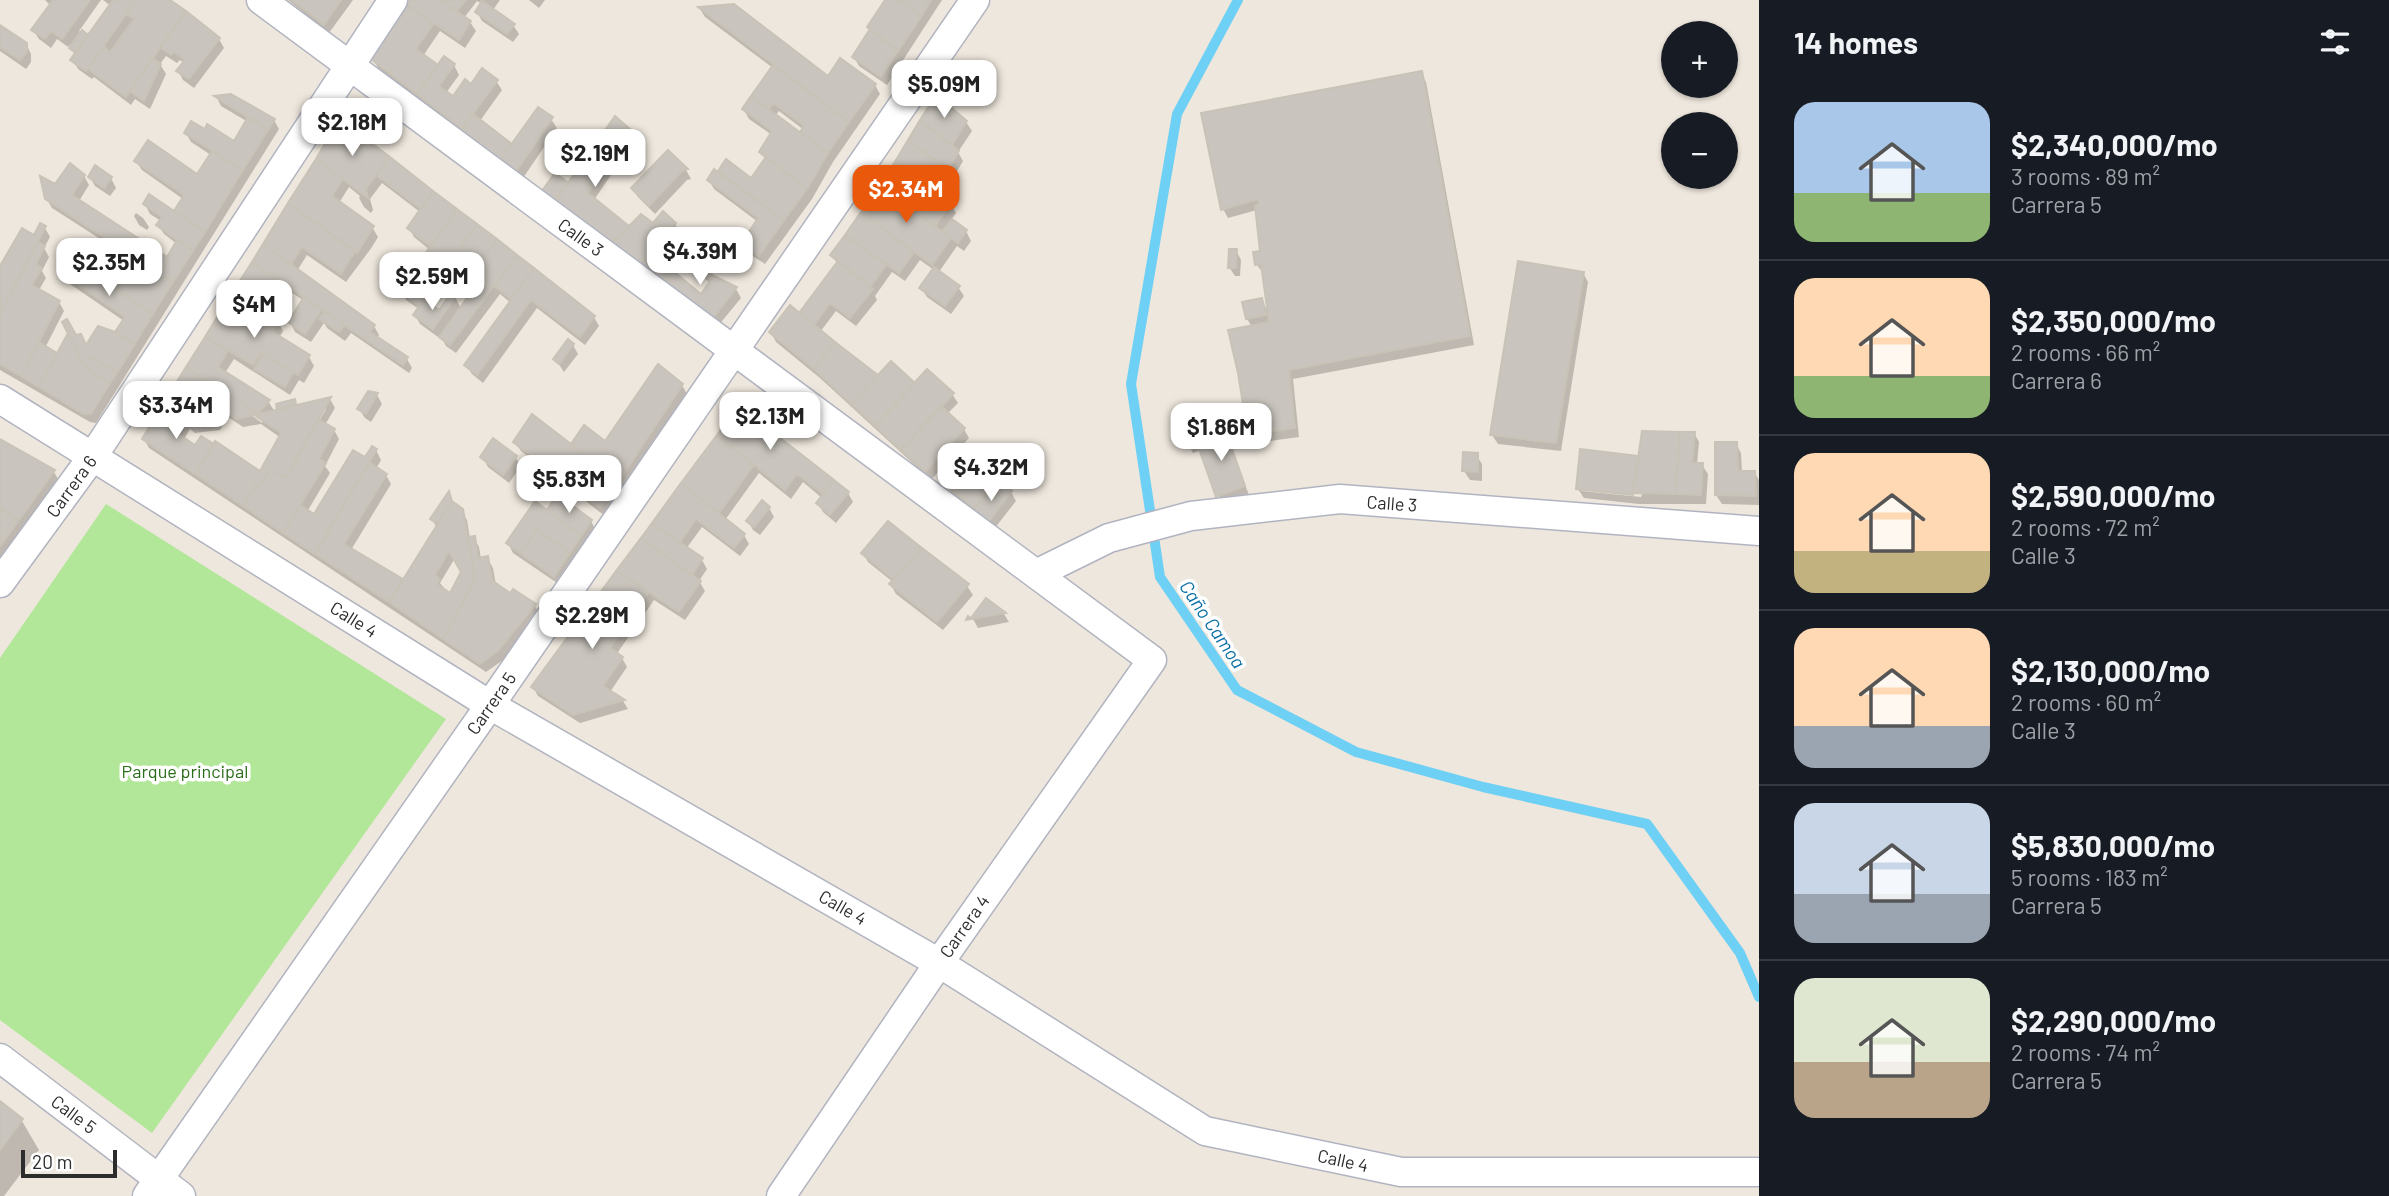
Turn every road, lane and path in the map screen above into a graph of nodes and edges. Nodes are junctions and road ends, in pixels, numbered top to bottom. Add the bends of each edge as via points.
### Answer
1 (261, 0) edge
2 (393, 0) edge
3 (975, 0) edge
4 (350, 66) junction
5 (734, 350) junction
6 (0, 399) edge
7 (93, 456) junction
8 (1759, 531) edge
9 (1036, 574) junction
10 (0, 583) edge
11 (1152, 660) joint
12 (490, 705) junction
13 (939, 962) junction
14 (0, 1058) edge
15 (1755, 1172) edge
16 (153, 1187) edge
17 (181, 1196) edge
18 (781, 1196) edge

1 - 4 street, Calle 3
2 - 4 street, Carrera 6
3 - 5 street, Carrera 5
4 - 5 street, Calle 3
4 - 7 street, Carrera 6
5 - 9 street, Calle 3
5 - 12 street, Carrera 5
6 - 7 street, Calle 4
7 - 10 street, Carrera 6
7 - 12 street, Calle 4
8 - 9 street, Calle 3 via 1340,499 1191,516 1110,538
9 - 11 street, Calle 3
11 - 13 street, Carrera 4
12 - 13 street, Calle 4
12 - 16 street, Carrera 5
13 - 15 street, Calle 4 via 1205,1131 1401,1172
13 - 18 street, Carrera 4
14 - 16 street, Calle 5
16 - 17 street, Calle 5

